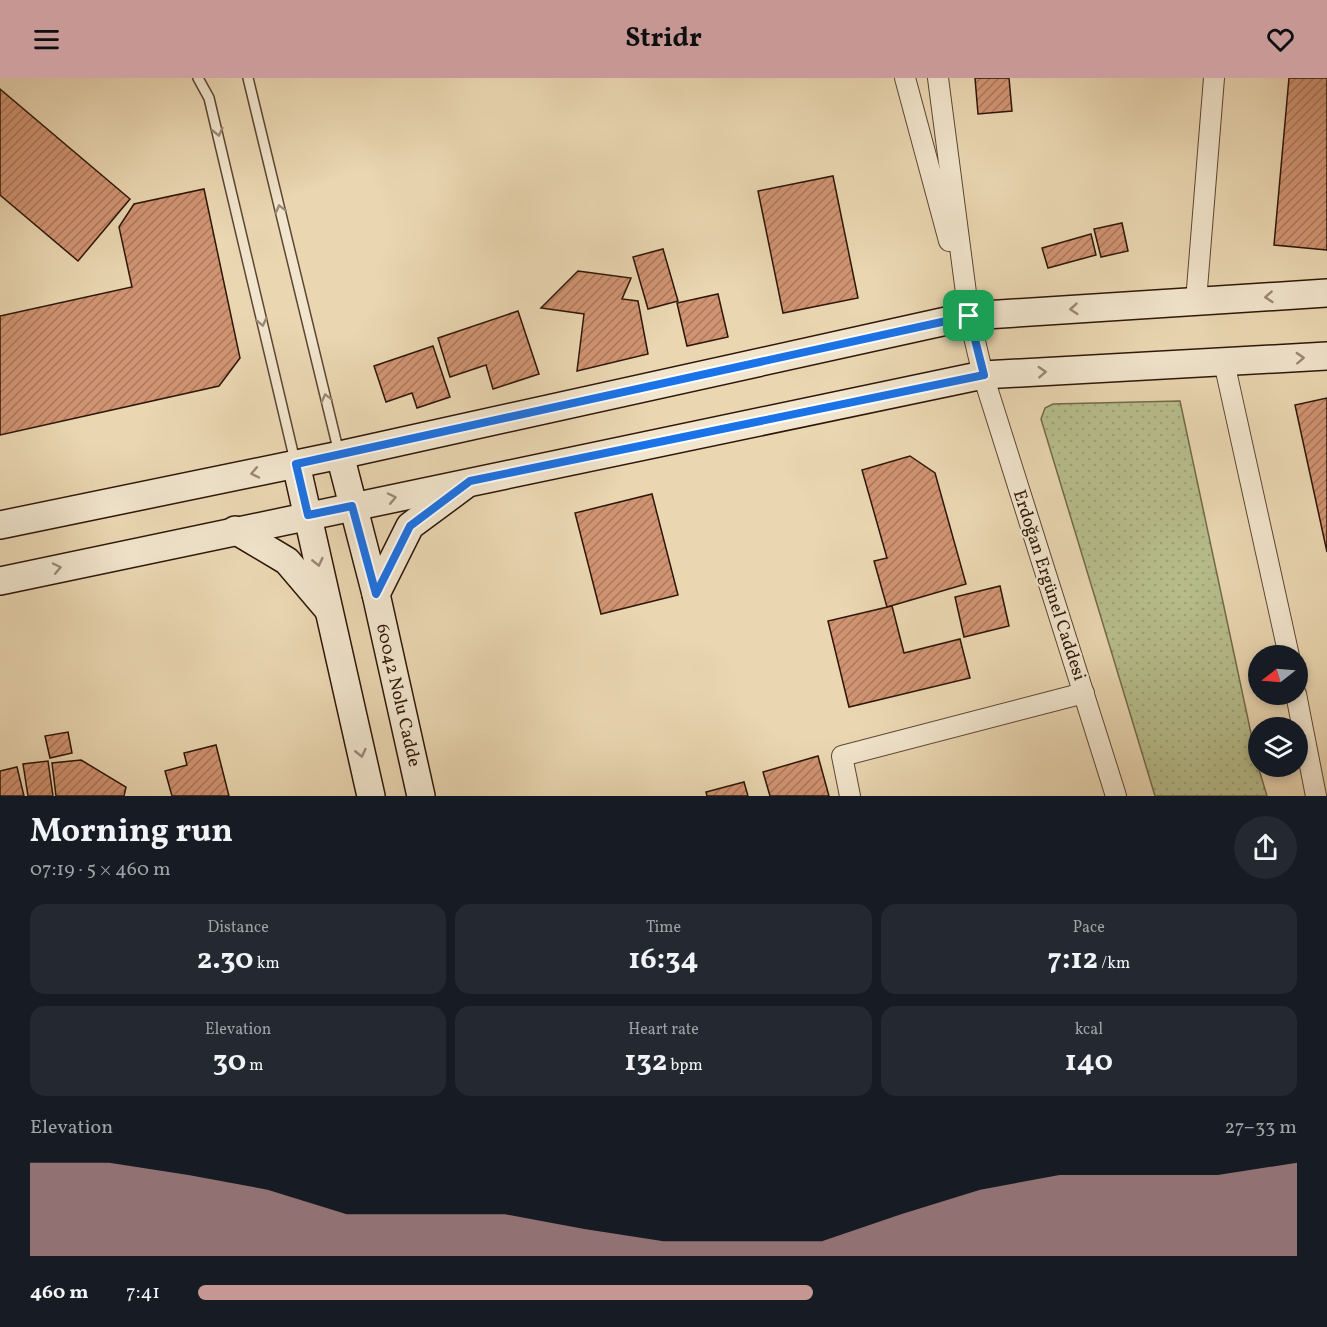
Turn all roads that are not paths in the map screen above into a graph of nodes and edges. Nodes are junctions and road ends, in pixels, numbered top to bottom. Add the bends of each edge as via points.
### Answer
1 (198, 78) edge
2 (248, 78) edge
3 (905, 78) edge
4 (938, 78) edge
5 (1214, 78) edge
6 (1327, 293) edge
7 (1196, 301) junction
8 (969, 316) junction
9 (1327, 356) edge
10 (1224, 362) junction
11 (984, 375) junction
12 (339, 455) junction
13 (296, 464) junction
14 (470, 481) junction
15 (352, 506) junction
16 (308, 515) junction
17 (0, 525) edge
18 (236, 530) junction
19 (0, 581) edge
20 (376, 594) junction
21 (329, 610) junction
22 (1287, 645) edge
23 (1084, 693) junction
24 (1298, 705) edge
25 (371, 796) edge
26 (421, 796) edge
27 (850, 796) edge
28 (1116, 796) edge
29 (1316, 796) edge

1 -> 13 lane via 210,98
12 -> 2 lane
3 - 8 street
4 - 8 street
5 - 7 street
6 -> 7 main road
7 -> 8 main road
8 - 11 street, Erdoğan Ergünel Caddesi
8 - 12 main road
10 -> 9 main road
11 -> 10 main road
10 - 22 street
11 - 14 main road
11 - 23 street, Erdoğan Ergünel Caddesi
12 - 13 main road
12 - 15 main road, 60042 Nolu Cadde
13 - 16 main road
13 -> 17 main road
15 -> 14 main road
14 - 20 main road via 410,526
15 - 16 main road
15 - 20 main road, 60042 Nolu Cadde
16 - 18 main road
16 -> 21 main road
19 -> 18 main road
18 - 21 main road via 287,561
20 - 26 main road, 60042 Nolu Cadde
21 -> 25 main road
23 - 27 street via 842,756
23 - 28 street, Erdoğan Ergünel Caddesi
24 - 29 street

